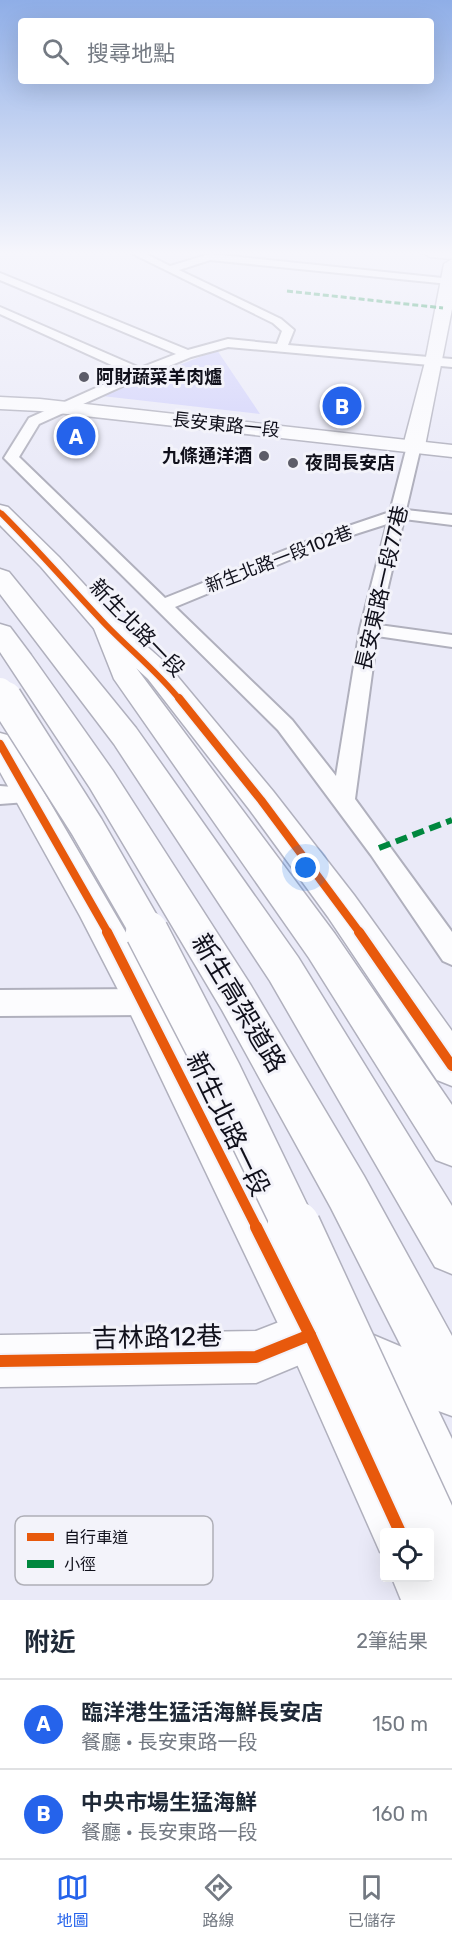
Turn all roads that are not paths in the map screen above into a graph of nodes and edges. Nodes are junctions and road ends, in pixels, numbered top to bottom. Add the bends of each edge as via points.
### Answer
1 (39, 328) edge
2 (124, 328) edge
3 (285, 328) edge
4 (446, 328) edge
5 (281, 348) junction
6 (187, 354) junction
7 (443, 362) edge
8 (140, 373) junction
9 (0, 403) edge
10 (62, 407) junction
11 (414, 447) junction
12 (452, 451) edge
13 (0, 512) edge
14 (398, 514) junction
15 (452, 520) edge
16 (0, 577) edge
17 (162, 606) junction
18 (107, 626) junction
19 (369, 628) junction
20 (0, 633) edge
21 (452, 641) edge
22 (0, 691) edge
23 (0, 744) edge
24 (16, 795) edge
25 (344, 802) junction
26 (452, 953) edge
27 (145, 1002) junction
28 (0, 1003) edge
29 (452, 1066) edge
30 (452, 1144) edge
31 (452, 1250) edge
32 (310, 1335) junction
33 (0, 1361) edge
34 (452, 1390) edge
35 (452, 1501) edge
36 (398, 1528) edge
37 (452, 1569) edge
38 (423, 1582) edge
39 (431, 1600) edge

1 - 8 lane
2 - 6 lane
3 - 5 lane via 288,330
4 - 7 main road
5 - 6 lane via 228,343
5 - 7 lane
6 - 8 lane
7 - 11 main road
8 - 10 lane
9 - 10 main road, 長安東路一段
10 - 11 main road, 長安東路一段
10 - 17 lane via 34,421 11,459
11 - 12 main road, 長安東路一段
11 - 14 lane, 長安東路一段77巷
13 - 18 main road, 新生北路一段
14 - 15 lane
14 - 17 lane, 新生北路一段102巷
14 - 19 lane, 長安東路一段77巷
16 - 31 main road via 124,736 284,969
17 - 25 lane via 285,725
18 - 29 main road, 新生北路一段 via 158,672 261,800 341,906
18 - 30 main road via 124,672 315,936
19 - 21 lane
19 - 25 lane, 長安東路一段77巷
20 - 34 main road, 新生高架道路 via 58,712 189,918 289,1088
22 - 37 main road, bridge via 136,911 231,1095
23 - 24 main road, 新生北路一段
24 - 27 main road, 新生北路一段
25 - 26 lane
27 - 28 lane
27 - 32 main road, 新生北路一段
32 - 33 main road, 吉林路12巷 via 256,1357
32 - 35 main road via 391,1368
32 - 36 main road, 新生北路一段
38 - 39 main road

